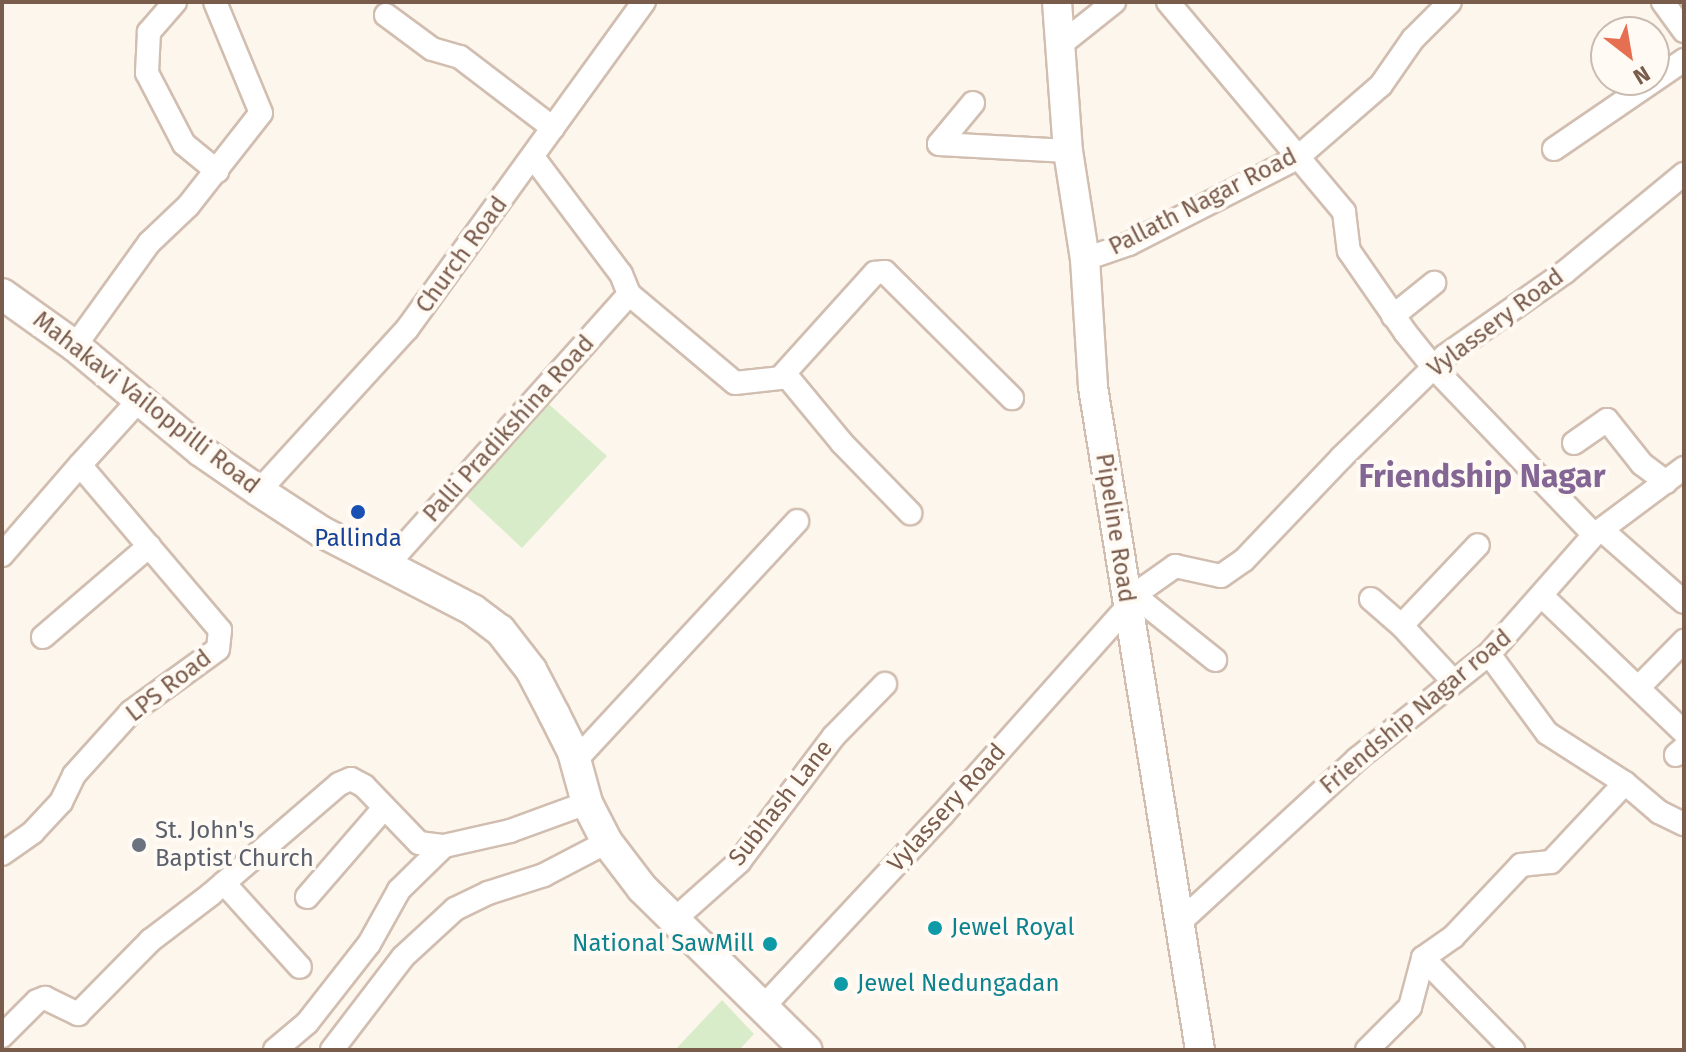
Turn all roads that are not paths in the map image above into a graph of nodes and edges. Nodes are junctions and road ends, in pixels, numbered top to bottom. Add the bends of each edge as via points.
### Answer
1 (175, 2) edge
2 (215, 2) edge
3 (644, 2) edge
4 (1057, 2) edge
5 (1114, 2) edge
6 (1168, 2) edge
7 (1450, 2) edge
8 (1663, 2) edge
9 (386, 15) dead end
10 (1683, 28) edge
11 (1060, 45) junction
12 (1684, 60) edge
13 (973, 103) dead end
14 (553, 128) junction
15 (1554, 149) dead end
16 (1068, 151) junction
17 (533, 157) junction
18 (1297, 158) junction
19 (217, 171) junction
20 (1684, 174) edge
21 (1085, 259) junction
22 (1434, 283) dead end
23 (2, 294) edge
24 (629, 294) junction
25 (1393, 316) junction
26 (75, 346) junction
27 (1434, 368) junction
28 (785, 374) junction
29 (1012, 398) dead end
30 (138, 401) junction
31 (1574, 443) dead end
32 (80, 465) junction
33 (1679, 473) edge
34 (259, 491) junction
35 (910, 513) dead end
36 (797, 521) dead end
37 (1598, 532) junction
38 (1478, 545) dead end
39 (149, 546) junction
40 (2, 555) edge
41 (388, 564) junction
42 (1543, 597) junction
43 (1371, 599) dead end
44 (1130, 601) junction
45 (1684, 602) edge
46 (1402, 625) junction
47 (43, 637) dead end
48 (1684, 641) edge
49 (1489, 654) junction
50 (1215, 660) dead end
51 (1454, 682) junction
52 (885, 684) dead end
53 (1638, 688) junction
54 (1684, 732) edge
55 (575, 761) junction
56 (1625, 783) junction
57 (587, 803) junction
58 (384, 808) junction
59 (1684, 824) edge
60 (607, 842) junction
61 (444, 846) junction
62 (2, 854) edge
63 (224, 883) junction
64 (307, 897) dead end
65 (675, 919) junction
66 (1180, 922) junction
67 (1423, 958) junction
68 (300, 967) dead end
69 (764, 1006) junction
70 (2, 1036) edge
71 (275, 1050) edge
72 (332, 1050) edge
73 (806, 1050) edge
74 (1200, 1050) edge
75 (1367, 1050) edge
76 (1513, 1050) edge

1 - 19 street via 149,32 147,73 184,144
2 - 19 street via 261,113
3 - 14 street, Church Road
4 - 11 street, Pipeline Road
5 - 11 street
6 - 18 street
7 - 18 street, Pallath Nagar Road via 1413,39 1381,85
8 - 10 street
9 - 14 street via 432,49 460,57
11 - 16 street, Pipeline Road
12 - 15 street
13 - 16 street via 939,144
14 - 17 street, Church Road
16 - 21 street, Pipeline Road
17 - 24 street via 621,274
17 - 34 street, Church Road via 407,329
18 - 21 street, Pallath Nagar Road via 1129,244
18 - 25 street via 1344,212 1349,251
19 - 26 street via 149,243
20 - 27 street, Vylassery Road via 1565,272
21 - 44 street, Pipeline Road via 1093,387
22 - 25 street
23 - 26 main road, Mahakavi Vailoppilli Road
24 - 28 street via 735,383
24 - 41 street, Palli Pradikshina Road
25 - 27 street
26 - 30 main road, Mahakavi Vailoppilli Road
27 - 37 street
27 - 44 street, Vylassery Road via 1244,560 1221,576 1175,566
28 - 29 street via 875,273 885,272
28 - 35 street
30 - 32 street
30 - 34 main road, Mahakavi Vailoppilli Road
31 - 33 street via 1607,420 1642,464
32 - 39 street, LPS Road
32 - 40 street
33 - 37 street, Friendship Nagar road
34 - 41 main road, Mahakavi Vailoppilli Road via 322,532
36 - 55 street
37 - 42 street, Friendship Nagar road
37 - 45 street
38 - 46 street
39 - 47 street
39 - 62 street, LPS Road via 220,630 218,649 131,712 74,775 61,802
41 - 55 main road, Mahakavi Vailoppilli Road via 500,630 531,670
42 - 49 street, Friendship Nagar road
42 - 53 street
43 - 46 street
44 - 50 street
44 - 66 street, Pipeline Road
44 - 69 street, Vylassery Road via 942,815
46 - 51 street
48 - 53 street
49 - 51 street, Friendship Nagar road
49 - 56 street via 1547,733
51 - 66 street, Friendship Nagar road via 1357,759
52 - 65 street, Subhash Lane via 834,736 739,862
53 - 54 street
55 - 57 main road, Mahakavi Vailoppilli Road
56 - 59 street via 1659,812
56 - 67 street via 1551,862 1521,865 1487,905
57 - 60 main road, Mahakavi Vailoppilli Road
57 - 61 street via 510,831
58 - 61 street via 419,843
58 - 63 street via 351,779 339,784
58 - 64 street
60 - 65 main road, Mahakavi Vailoppilli Road via 642,888
60 - 72 street via 544,875 455,909 403,957
61 - 71 street via 399,890 369,944 307,1023
63 - 68 street
63 - 70 street via 151,940 78,1014 45,998
65 - 69 main road, Mahakavi Vailoppilli Road
66 - 74 street, Pipeline Road
67 - 75 street via 1410,1007
67 - 76 street
69 - 73 main road, Mahakavi Vailoppilli Road

